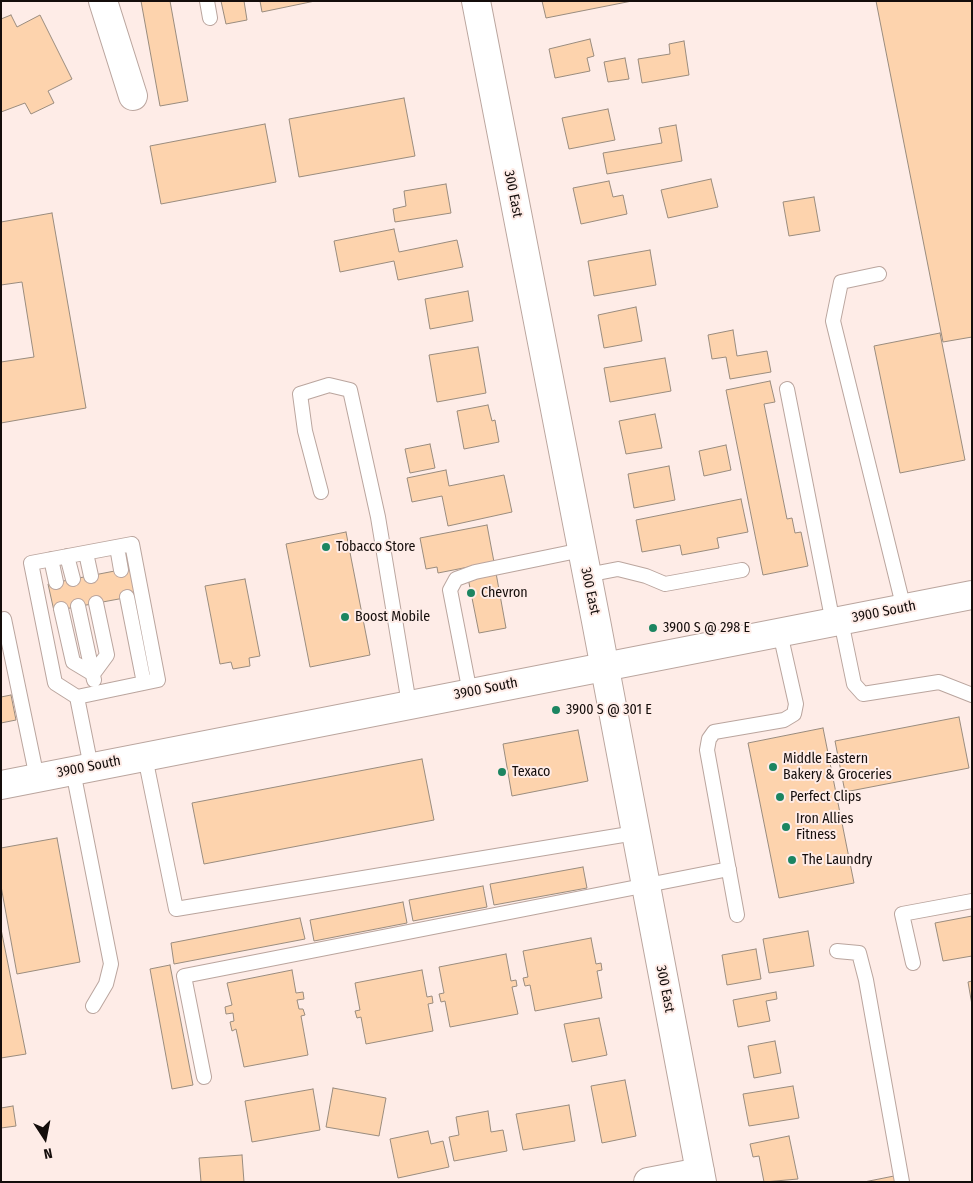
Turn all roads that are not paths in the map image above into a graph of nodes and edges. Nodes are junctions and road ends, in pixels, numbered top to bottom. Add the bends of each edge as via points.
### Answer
1 (103, 1) edge
2 (207, 1) edge
3 (476, 1) edge
4 (210, 18) dead end
5 (133, 96) dead end
6 (879, 274) dead end
7 (787, 388) dead end
8 (321, 492) dead end
9 (117, 547) junction
10 (86, 553) junction
11 (67, 556) junction
12 (51, 560) junction
13 (584, 563) junction
14 (121, 570) dead end
15 (742, 570) dead end
16 (91, 576) dead end
17 (73, 579) dead end
18 (56, 582) dead end
19 (972, 595) edge
20 (127, 597) dead end
21 (96, 603) dead end
22 (78, 606) dead end
23 (62, 609) dead end
24 (904, 609) junction
25 (4, 619) dead end
26 (837, 622) junction
27 (780, 633) junction
28 (604, 666) junction
29 (93, 674) junction
30 (144, 683) junction
31 (97, 693) junction
32 (470, 693) junction
33 (972, 694) edge
34 (77, 697) junction
35 (409, 704) junction
36 (145, 757) junction
37 (82, 769) junction
38 (37, 778) junction
39 (1, 785) edge
40 (635, 833) junction
41 (729, 869) junction
42 (645, 886) junction
43 (972, 901) edge
44 (737, 915) dead end
45 (837, 951) dead end
46 (913, 962) dead end
47 (93, 1006) dead end
48 (204, 1077) dead end
49 (701, 1177) edge
50 (648, 1182) edge
51 (902, 1182) edge

1 - 5 street
2 - 4 lane
3 - 13 street, 300 East
6 - 24 lane via 841,282 833,322
7 - 26 lane
8 - 35 lane via 305,431 300,394 329,385 350,390 378,517
9 - 10 lane
9 - 14 lane
9 - 30 lane via 132,544 158,680
10 - 11 lane
10 - 16 lane
11 - 12 lane
11 - 17 lane
12 - 18 lane
12 - 34 lane via 31,563 55,683
13 - 15 lane via 646,576 665,584
13 - 28 street, 300 East
13 - 32 lane via 475,572 456,579 450,590
19 - 24 street, 3900 South
20 - 30 lane
21 - 29 lane via 107,655
22 - 29 lane
23 - 29 lane via 73,662
24 - 26 street, 3900 South
25 - 38 lane
26 - 27 street, 3900 South
26 - 33 lane via 854,684 863,694 939,682
27 - 28 street, 3900 South
27 - 41 lane via 796,704 794,714 784,720 714,732 708,739 707,750
28 - 32 street, 3900 South
28 - 40 street, 300 East
29 - 31 lane
30 - 31 lane
31 - 34 lane
32 - 35 street, 3900 South
34 - 37 lane
35 - 36 street, 3900 South
36 - 37 street, 3900 South
36 - 40 lane via 176,908
37 - 38 street, 3900 South
37 - 47 lane via 111,964 106,984
38 - 39 street, 3900 South
40 - 42 street, 300 East
41 - 42 lane
41 - 44 lane
42 - 48 lane via 184,976
42 - 49 street, 300 East
43 - 46 lane via 902,914
45 - 51 lane via 859,952
49 - 50 street

